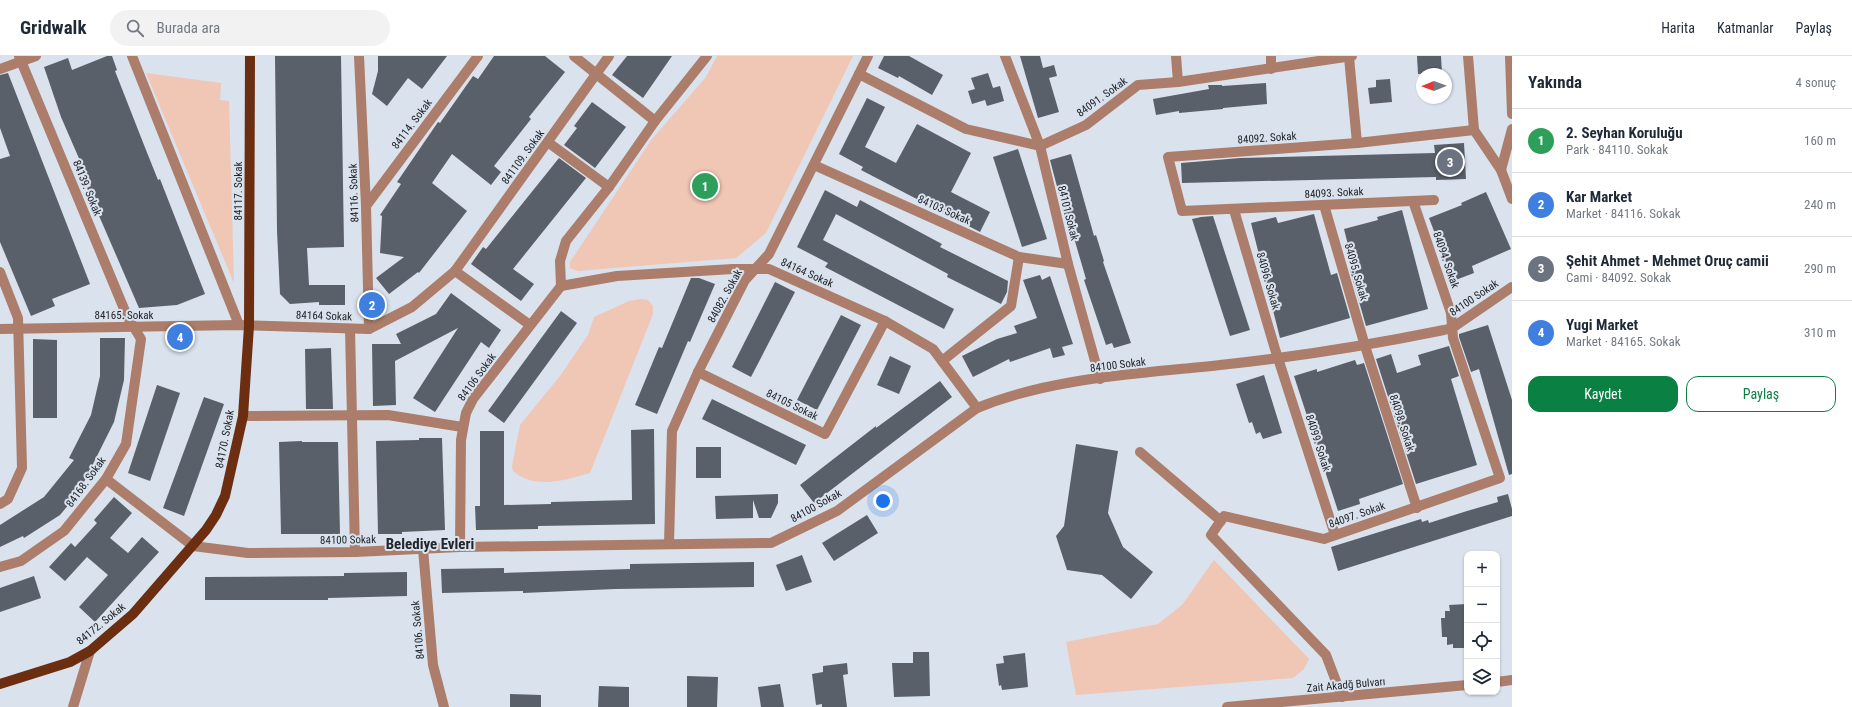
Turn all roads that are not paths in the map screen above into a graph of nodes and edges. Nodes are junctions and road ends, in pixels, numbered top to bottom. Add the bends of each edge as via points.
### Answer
1 (36, 56) edge
2 (132, 56) edge
3 (250, 56) edge
4 (359, 56) edge
5 (478, 56) edge
6 (574, 56) edge
7 (610, 56) edge
8 (707, 56) edge
9 (868, 56) edge
10 (1005, 56) edge
11 (1176, 56) edge
12 (1270, 56) edge
13 (1350, 56) edge
14 (1468, 56) edge
15 (1510, 56) edge
16 (20, 59) edge
17 (0, 69) edge
18 (1271, 69) junction
19 (597, 74) junction
20 (859, 74) junction
21 (1178, 82) junction
22 (1512, 114) edge
23 (655, 121) junction
24 (1512, 129) edge
25 (1474, 130) junction
26 (548, 143) junction
27 (1357, 143) junction
28 (1040, 146) junction
29 (814, 165) junction
30 (1501, 170) junction
31 (609, 187) junction
32 (1512, 199) edge
33 (1434, 200) dead end
34 (1413, 201) junction
35 (1324, 205) junction
36 (366, 206) junction
37 (1234, 210) junction
38 (1019, 257) junction
39 (1068, 264) junction
40 (755, 269) junction
41 (455, 271) junction
42 (0, 272) edge
43 (561, 286) junction
44 (1512, 287) edge
45 (885, 321) junction
46 (530, 325) junction
47 (244, 326) junction
48 (134, 327) junction
49 (19, 328) junction
50 (1452, 328) junction
51 (0, 329) edge
52 (350, 329) junction
53 (369, 329) junction
54 (1365, 346) junction
55 (1278, 359) junction
56 (942, 361) junction
57 (698, 372) junction
58 (1100, 378) junction
59 (977, 408) junction
60 (243, 416) junction
61 (352, 416) junction
62 (462, 427) junction
63 (1140, 452) dead end
64 (106, 479) junction
65 (0, 504) edge
66 (1416, 508) junction
67 (1221, 521) junction
68 (1335, 535) junction
69 (668, 544) junction
70 (192, 546) junction
71 (460, 547) junction
72 (423, 549) junction
73 (355, 552) junction
74 (0, 567) edge
75 (90, 651) junction
76 (1512, 680) edge
77 (1500, 682) edge
78 (0, 684) edge
79 (1464, 685) edge
80 (1342, 697) junction
81 (73, 707) edge
82 (444, 707) edge
83 (1227, 707) edge

1 - 16 street
2 - 47 street
3 - 47 main road, 84117. Sokak
4 - 36 street, 84116. Sokak
5 - 36 street, 84114. Sokak
6 - 19 street
7 - 19 street, 841109. Sokak
8 - 23 street
9 - 20 street, 84082. Sokak
10 - 28 street, 84101 Sokak
11 - 21 street
12 - 18 street
13 - 18 street, 84091. Sokak
13 - 27 street
14 - 25 street
15 - 22 street
16 - 17 street
16 - 48 street, 84139. Sokak via 126,316
18 - 21 street, 84091. Sokak
19 - 23 street
19 - 26 street, 841109. Sokak
20 - 28 street via 966,129
20 - 29 street, 84082. Sokak
21 - 28 street, 84091. Sokak via 1138,85 1086,125
23 - 31 street
24 - 30 street
25 - 27 street, 84092. Sokak
25 - 30 street
26 - 31 street
26 - 41 street, 841109. Sokak
27 - 37 street, 84092. Sokak via 1168,157 1182,211
28 - 39 street, 84101 Sokak
29 - 38 street, 84103 Sokak
29 - 40 street, 84082. Sokak via 769,254
30 - 32 street
31 - 43 street via 566,241 560,261
33 - 34 street, 84093. Sokak
34 - 35 street, 84093. Sokak
34 - 50 street, 84094. Sokak via 1451,314
35 - 37 street, 84093. Sokak
35 - 54 street, 84095. Sokak
36 - 53 street, 84116. Sokak
37 - 55 street, 84096. Sokak
38 - 39 street, 84103 Sokak
38 - 56 street via 1011,306
39 - 58 street, 84101 Sokak
40 - 43 street, 84164 Sokak via 617,276
40 - 45 street, 84164 Sokak via 768,269
40 - 57 street, 84082. Sokak via 745,280
41 - 46 street
41 - 53 street, 84164 Sokak via 412,307
42 - 49 street via 18,318
43 - 46 street, 84106 Sokak
44 - 50 street, 84100 Sokak
45 - 56 street, 84164 Sokak via 933,349
45 - 57 street, 84105 Sokak via 825,434
46 - 62 street, 84106 Sokak via 473,399
47 - 48 street, 84165. Sokak
47 - 52 street, 84164 Sokak
47 - 60 main road, 84170. Sokak
48 - 49 street, 84165. Sokak
48 - 64 street, 84168. Sokak via 141,339 126,444
49 - 51 street, 84165. Sokak
49 - 65 street via 22,468 8,499
50 - 54 street, 84100 Sokak
50 - 66 street, 84097. Sokak via 1452,338 1500,478
52 - 53 street, 84164 Sokak
52 - 61 street
54 - 55 street, 84100 Sokak
54 - 66 street, 84098. Sokak
55 - 58 street, 84100 Sokak
55 - 68 street, 84099. Sokak
56 - 59 street, 84164 Sokak
57 - 69 street, 84082. Sokak via 672,431
58 - 59 street, 84100 Sokak via 1027,391
59 - 69 street, 84100 Sokak via 837,511 771,543
60 - 61 street
60 - 70 main road, 84170. Sokak via 225,496 206,530
61 - 62 street via 404,416
61 - 73 street
62 - 71 street, 84106 Sokak
63 - 67 street
64 - 70 street
64 - 74 street, 84168. Sokak via 64,530 21,561
66 - 68 street, 84097. Sokak
67 - 68 street, 84097. Sokak via 1224,516 1324,538
67 - 80 street via 1211,535 1326,655
69 - 71 street, 84100 Sokak
70 - 73 street, 84100 Sokak via 248,553
70 - 75 main road, 84172. Sokak via 133,614
71 - 72 street, 84100 Sokak
72 - 73 street, 84100 Sokak
72 - 82 street, 84106. Sokak via 433,665
75 - 78 main road, 84172. Sokak via 70,662
75 - 81 street
76 - 77 street
79 - 80 street, Zait Akadğ Bulvarı
80 - 83 street, Zait Akadğ Bulvarı

